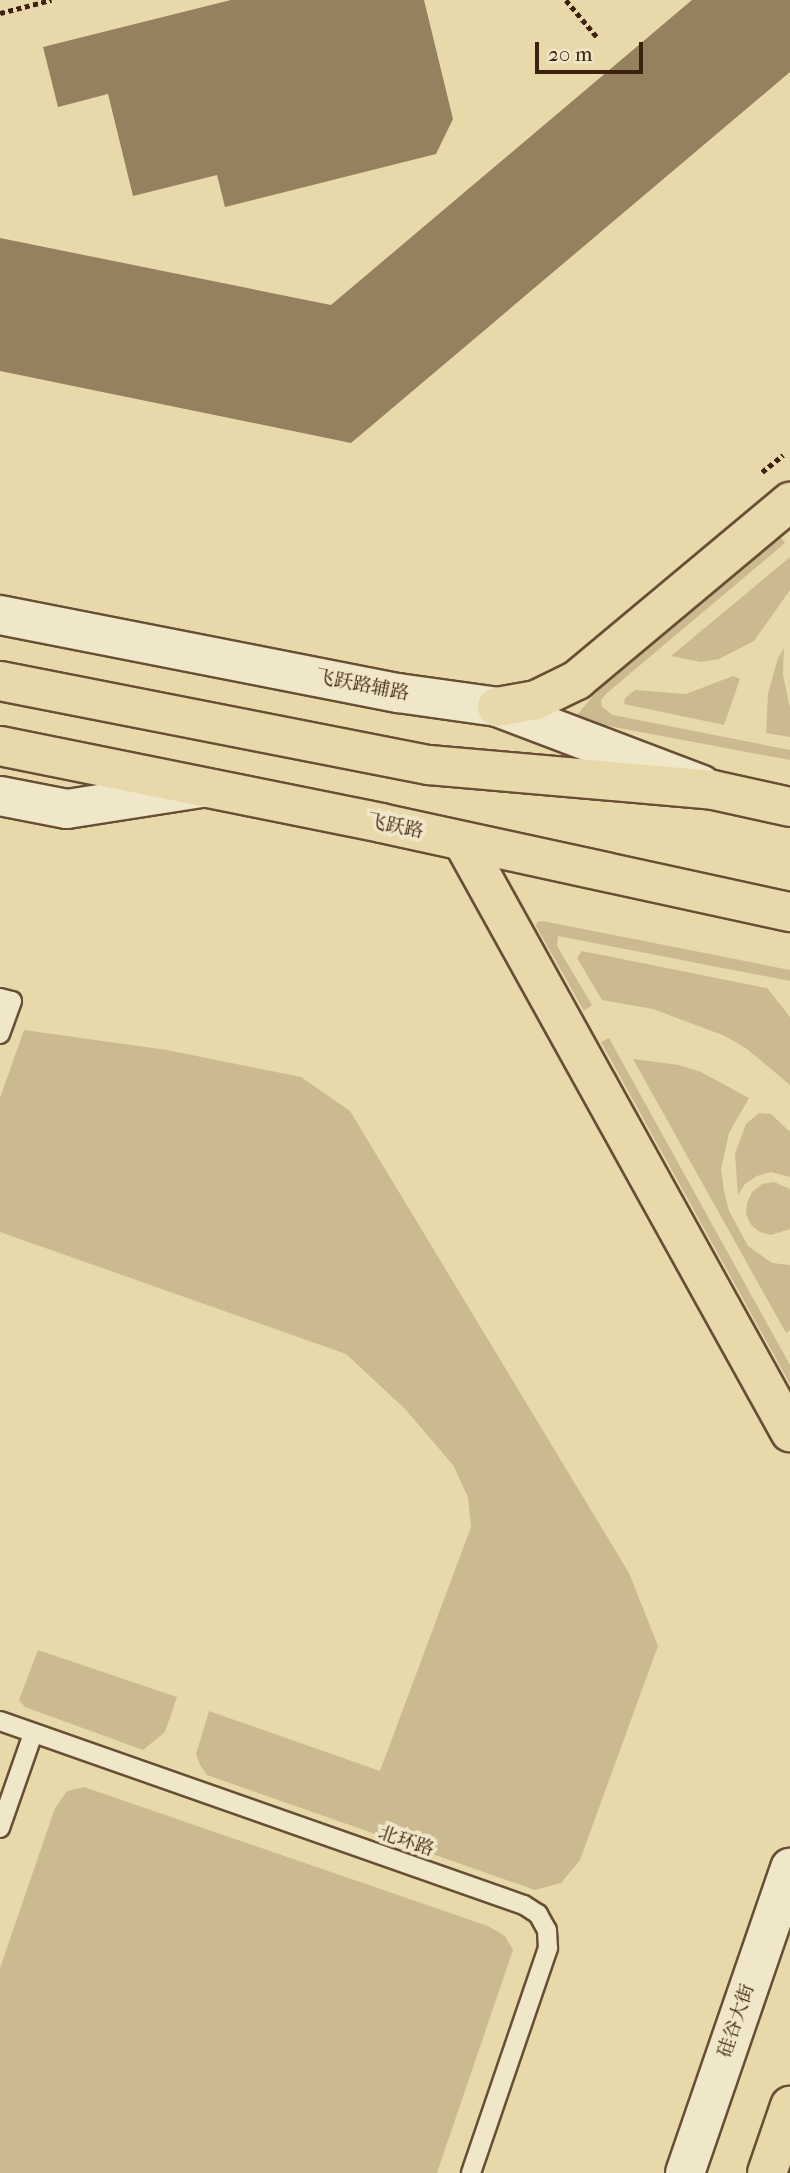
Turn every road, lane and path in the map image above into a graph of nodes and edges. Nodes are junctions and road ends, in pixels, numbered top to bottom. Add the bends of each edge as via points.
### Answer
1 (51, 0) edge
2 (566, 0) edge
3 (0, 13) edge
4 (597, 37) dead end
5 (790, 502) edge
6 (0, 615) edge
7 (0, 681) edge
8 (497, 707) junction
9 (0, 746) edge
10 (204, 788) junction
11 (713, 790) junction
12 (0, 796) edge
13 (790, 807) edge
14 (463, 842) junction
15 (790, 912) edge
16 (0, 998) edge
17 (0, 1034) edge
18 (790, 1432) edge
19 (0, 1721) edge
20 (33, 1734) junction
21 (0, 1828) edge
22 (790, 1868) edge
23 (790, 2106) edge
24 (471, 2173) edge
25 (685, 2173) edge
26 (767, 2173) edge

1 - 3 path
2 - 4 path
5 - 8 main road via 577,680 536,700
6 - 8 street, 飞跃路辅路 via 398,693
7 - 11 main road via 429,765
8 - 11 street, 飞跃路辅路
9 - 10 main road, 飞跃路
10 - 12 street via 67,809
10 - 14 main road, 飞跃路
11 - 13 main road
14 - 15 main road, 飞跃路
14 - 18 main road
16 - 17 lane via 12,1001
19 - 20 lane, 北环路
20 - 21 lane
20 - 24 lane, 北环路 via 524,1905 538,1914 547,1930 548,1948
22 - 25 street, 硅谷大街
23 - 26 main road

